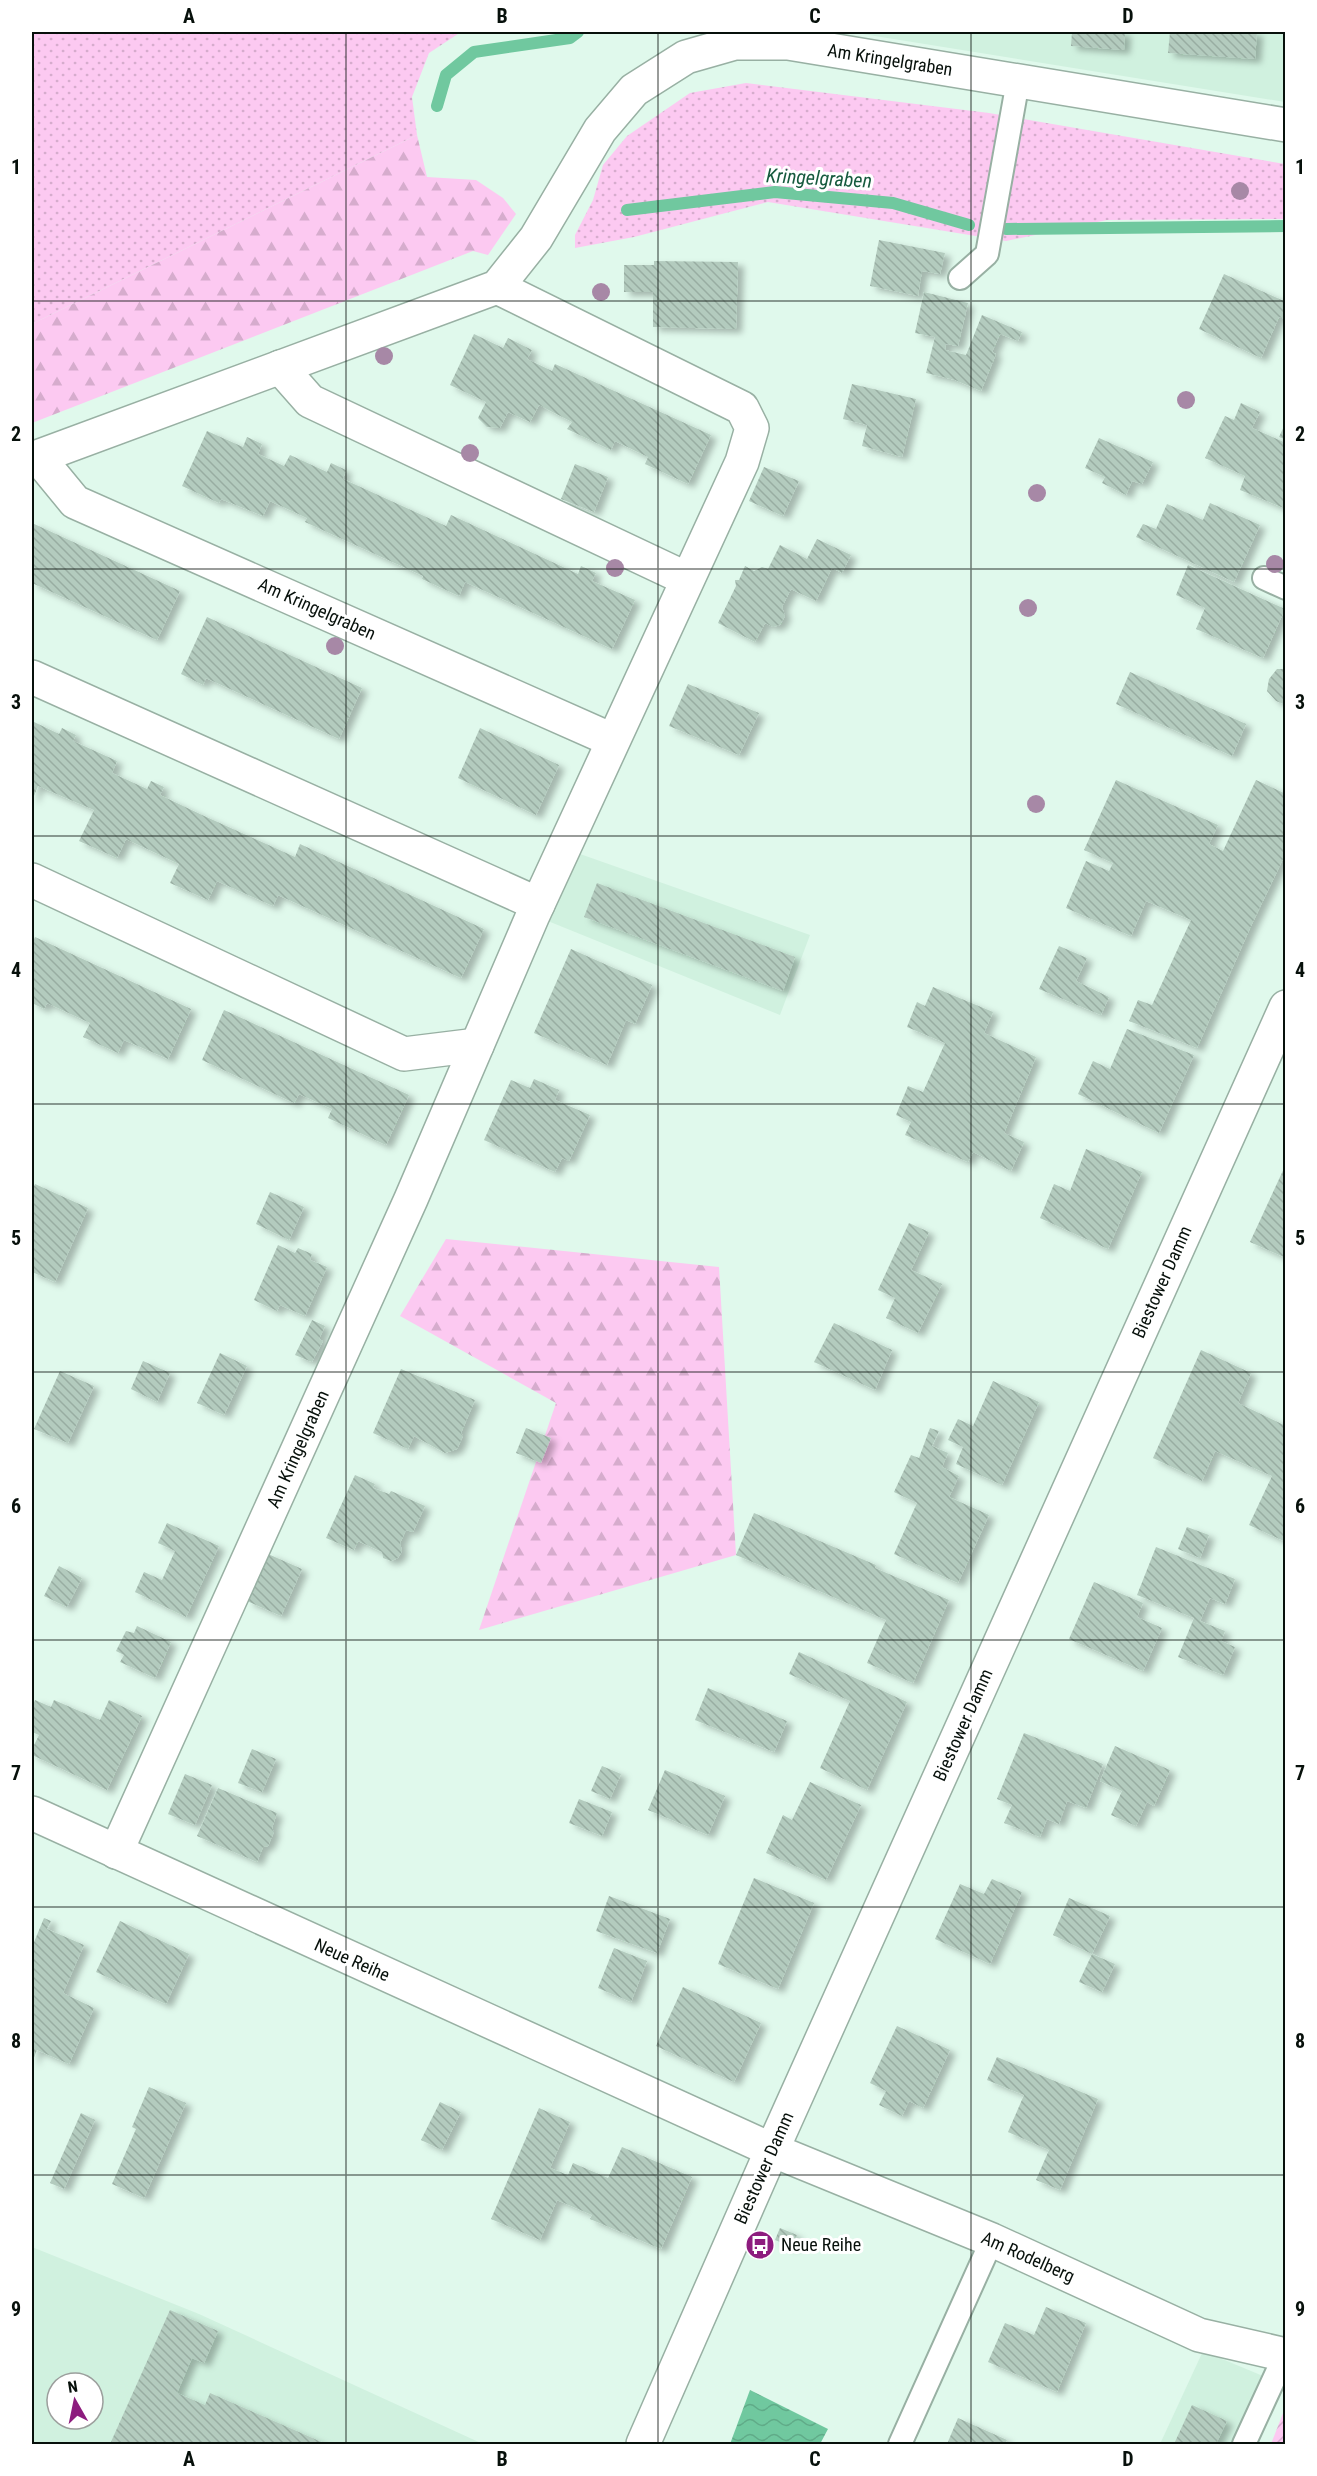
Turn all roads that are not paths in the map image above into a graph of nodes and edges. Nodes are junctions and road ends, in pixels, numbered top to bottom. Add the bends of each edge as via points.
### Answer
1 (1018, 81) junction
2 (1285, 124) edge
3 (960, 278) dead end
4 (497, 287) junction
5 (280, 367) junction
6 (35, 458) edge
7 (1264, 578) dead end
8 (687, 579) junction
9 (1286, 588) edge
10 (32, 677) edge
11 (612, 741) junction
12 (32, 880) edge
13 (538, 904) junction
14 (1286, 1007) edge
15 (477, 1046) junction
16 (32, 1814) edge
17 (116, 1852) junction
18 (772, 2150) junction
19 (992, 2240) junction
20 (1285, 2355) edge
21 (644, 2445) edge
22 (900, 2445) edge
23 (1244, 2445) edge

1 - 2 street, Am Kringelgraben
1 - 3 lane via 987,254
1 - 4 street, Am Kringelgraben via 788,43 735,43 686,57 634,90 600,130 536,238
4 - 5 street, Am Kringelgraben
4 - 8 street, Am Kringelgraben via 742,408 752,428 742,462
5 - 6 street, Am Kringelgraben
5 - 8 street via 310,401
6 - 11 street, Am Kringelgraben via 75,502
7 - 9 lane
8 - 11 street, Am Kringelgraben
10 - 13 street
11 - 13 street, Am Kringelgraben
12 - 15 street via 404,1054
13 - 15 street, Am Kringelgraben
14 - 18 street, Biestower Damm
15 - 17 street, Am Kringelgraben
16 - 17 street, Neue Reihe
17 - 18 street, Neue Reihe
18 - 19 street, Am Rodelberg
18 - 21 street, Biestower Damm
19 - 20 street, Am Rodelberg via 1200,2335
19 - 22 lane
20 - 23 lane

